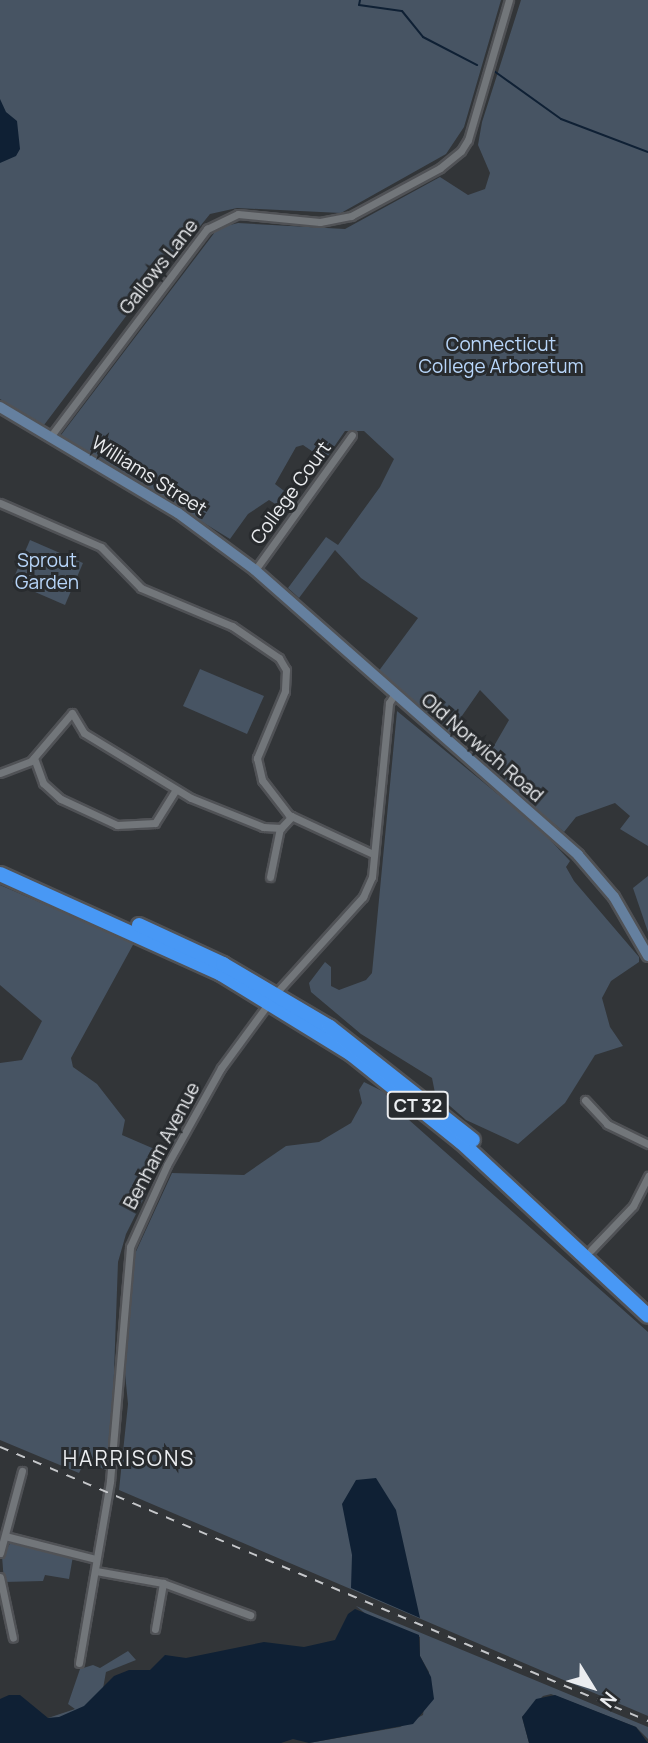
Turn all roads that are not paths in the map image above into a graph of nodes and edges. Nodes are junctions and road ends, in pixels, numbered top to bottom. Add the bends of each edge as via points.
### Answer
1 (509, 0) edge
2 (0, 407) edge
3 (352, 435) dead end
4 (50, 437) junction
5 (0, 503) edge
6 (254, 570) junction
7 (272, 585) joint
8 (394, 695) junction
9 (34, 758) junction
10 (0, 773) edge
11 (177, 790) junction
12 (292, 817) junction
13 (280, 828) junction
14 (373, 853) junction
15 (0, 864) edge
16 (0, 874) edge
17 (270, 877) dead end
18 (155, 938) junction
19 (648, 956) edge
20 (272, 998) junction
21 (585, 1100) dead end
22 (648, 1144) edge
23 (648, 1176) edge
24 (591, 1250) junction
25 (648, 1304) edge
26 (648, 1315) edge
27 (22, 1471) dead end
28 (5, 1536) junction
29 (0, 1553) edge
30 (96, 1559) junction
31 (96, 1571) junction
32 (0, 1577) edge
33 (163, 1583) junction
34 (250, 1615) dead end
35 (155, 1629) dead end
36 (13, 1638) dead end
37 (79, 1663) dead end

1 - 4 street, Gallows Lane via 461,150 440,168 351,216 320,222 238,214 207,229
2 - 4 street, Williams Street
3 - 6 street, College Court
4 - 6 street, Williams Street via 178,513
5 - 12 street via 101,547 144,589 232,626 269,649 285,667 284,699 257,765 268,789
6 - 7 street, Williams Street
7 - 8 street, Old Norwich Road
8 - 14 street, Benham Avenue via 389,703
8 - 19 street, Old Norwich Road via 585,862 614,897
9 - 10 street
9 - 11 street via 43,783 61,799 117,825 155,823
9 - 11 street via 72,713 84,733
11 - 13 street via 241,820
12 - 13 street
12 - 14 street
13 - 17 street
14 - 20 street, Benham Avenue via 372,877 363,897
15 - 18 highway, CT 32
16 - 18 highway, CT 32
18 - 20 highway, CT 32
20 - 24 highway, CT 32 via 372,1056
20 - 26 highway, CT 32 via 420,1106
20 - 30 street, Benham Avenue via 210,1087 167,1165 130,1247 114,1453
21 - 22 street via 607,1124
23 - 24 street via 633,1206
24 - 25 highway, CT 32
27 - 28 street
28 - 29 street
28 - 30 street
30 - 31 street, Benham Avenue
31 - 33 street
31 - 37 street, Benham Avenue
32 - 36 street
33 - 34 street
33 - 35 street

